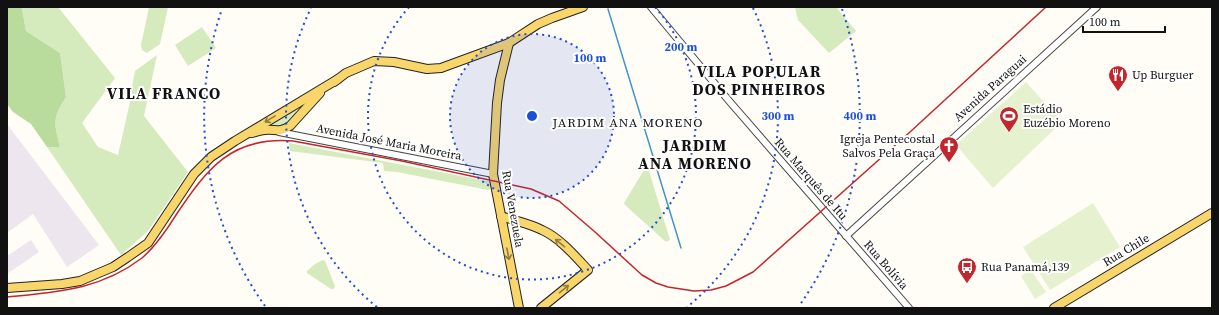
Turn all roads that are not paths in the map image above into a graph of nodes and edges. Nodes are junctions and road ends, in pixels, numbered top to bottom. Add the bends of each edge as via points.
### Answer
1 (583, 7) edge
2 (651, 7) edge
3 (1097, 7) edge
4 (509, 43) junction
5 (338, 79) junction
6 (291, 107) junction
7 (298, 117) junction
8 (279, 132) junction
9 (246, 134) junction
10 (493, 174) junction
11 (1212, 213) edge
12 (501, 216) junction
13 (846, 236) junction
14 (7, 288) edge
15 (519, 308) edge
16 (541, 308) edge
17 (909, 308) edge
18 (1054, 308) edge

1 - 4 main road via 538,24
2 - 13 street, Rua Marquês de Itu
3 - 13 street, Avenida Paraguai
4 - 5 main road via 441,68 427,69 394,62 374,62 360,66
4 - 10 main road, Rua Venezuela via 497,103
5 - 6 main road
5 - 7 main road via 317,96
6 - 7 main road via 298,110
6 -> 9 main road
7 - 8 main road via 290,126
8 - 9 main road via 265,130
8 - 10 street, Avenida José Maria Moreira
9 - 14 main road via 199,168 148,242 113,267 80,281
10 - 12 main road, Rua Venezuela
11 - 18 main road, Rua Chile
12 -> 15 main road, Rua Venezuela
16 -> 12 main road via 588,270 572,252 543,230
13 - 17 street, Rua Bolívia

